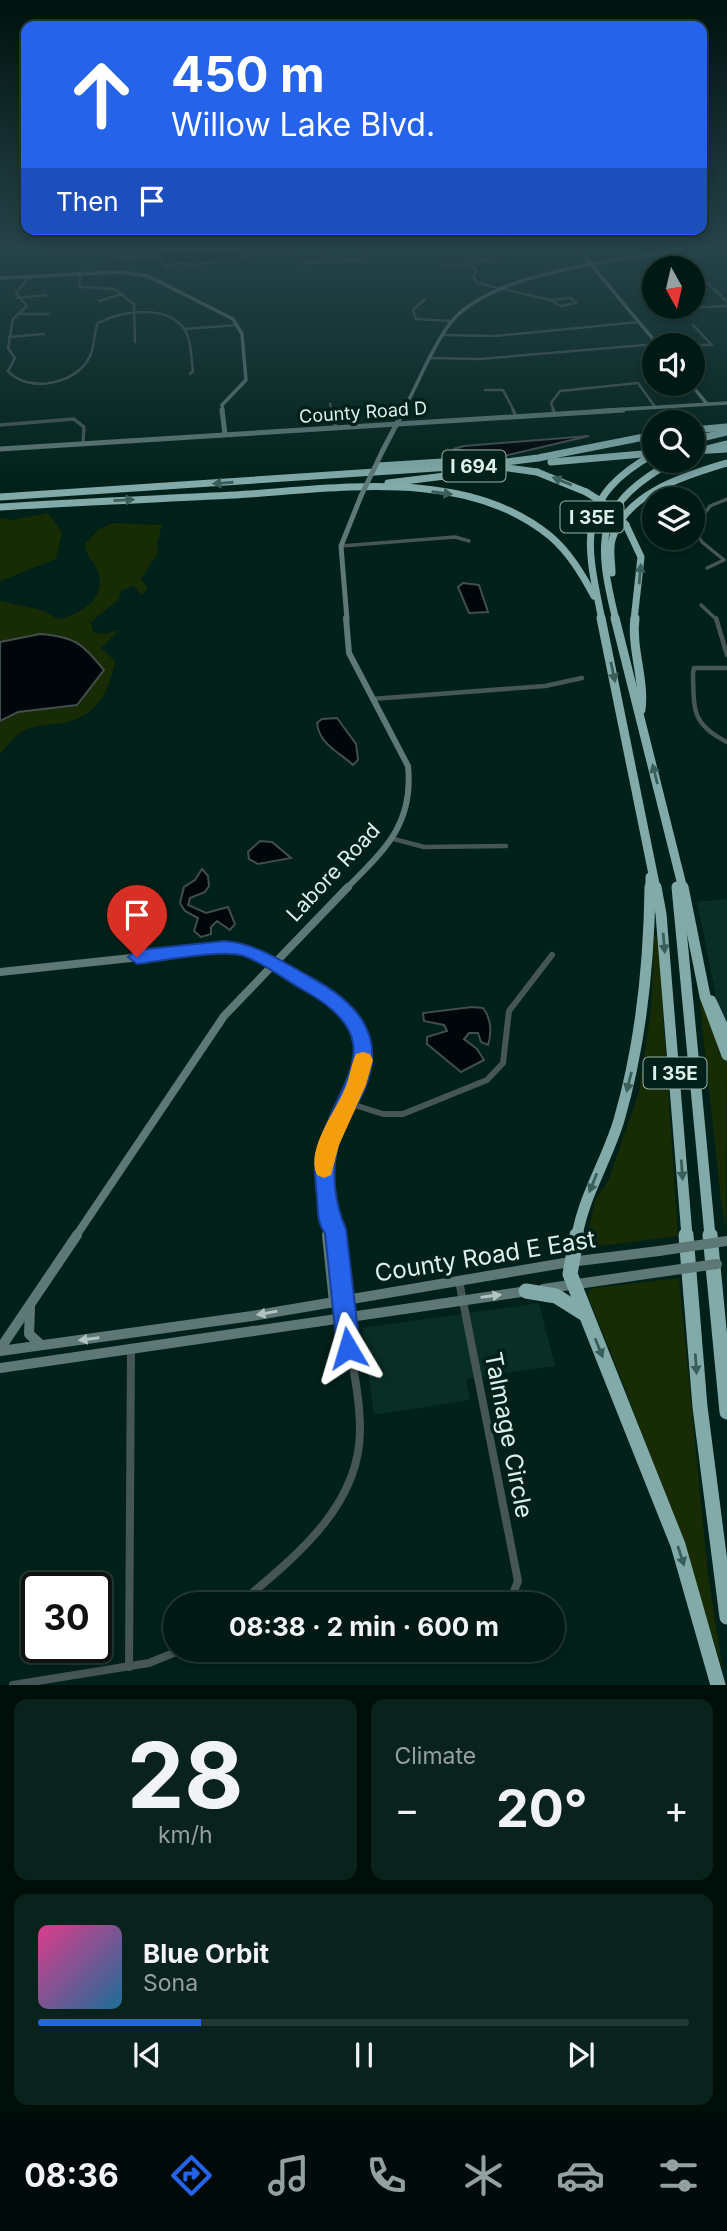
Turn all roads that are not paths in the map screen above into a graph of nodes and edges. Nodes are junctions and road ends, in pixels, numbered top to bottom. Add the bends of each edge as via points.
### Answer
1 (11, 328) edge
2 (96, 328) edge
3 (136, 328) edge
4 (202, 328) edge
5 (239, 328) edge
6 (447, 328) edge
7 (581, 328) edge
8 (184, 329) joint
9 (44, 334) dead end
10 (443, 335) junction
11 (9, 337) junction
12 (135, 342) dead end
13 (642, 345) edge
14 (430, 358) junction
15 (190, 374) dead end
16 (485, 390) dead end
17 (701, 396) edge
18 (727, 402) edge
19 (330, 404) dead end
20 (707, 404) junction
21 (655, 407) junction
22 (555, 414) junction
23 (516, 416) junction
24 (396, 424) junction
25 (0, 425) edge
26 (335, 428) junction
27 (727, 429) edge
28 (705, 430) edge
29 (225, 435) junction
30 (705, 436) edge
31 (642, 437) edge
32 (83, 443) junction
33 (727, 444) edge
34 (0, 449) edge
35 (705, 449) edge
36 (727, 450) edge
37 (705, 451) edge
38 (642, 454) edge
39 (642, 461) edge
40 (727, 463) edge
41 (654, 473) edge
42 (291, 478) junction
43 (300, 491) junction
44 (0, 497) edge
45 (727, 499) edge
46 (0, 507) edge
47 (469, 541) dead end
48 (341, 546) junction
49 (725, 560) edge
50 (707, 568) dead end
51 (610, 584) junction
52 (701, 605) dead end
53 (599, 606) junction
54 (727, 656) edge
55 (727, 668) edge
56 (582, 678) dead end
57 (372, 699) junction
58 (640, 714) junction
59 (727, 742) edge
60 (670, 834) junction
61 (394, 839) junction
62 (506, 846) dead end
63 (650, 852) junction
64 (552, 955) dead end
65 (273, 962) junction
66 (0, 972) edge
67 (704, 988) junction
68 (727, 1036) edge
69 (727, 1055) edge
70 (348, 1103) junction
71 (727, 1241) edge
72 (570, 1262) junction
73 (727, 1263) edge
74 (459, 1281) junction
75 (573, 1284) junction
76 (526, 1291) junction
77 (35, 1296) junction
78 (463, 1300) junction
79 (339, 1301) junction
80 (585, 1315) junction
81 (344, 1318) junction
82 (48, 1345) junction
83 (131, 1349) junction
84 (0, 1350) edge
85 (0, 1368) edge
86 (727, 1412) edge
87 (253, 1592) edge
88 (514, 1592) edge
89 (727, 1617) edge
90 (163, 1657) edge
91 (129, 1667) junction
92 (13, 1685) edge
93 (718, 1685) edge

1 - 11 street
2 - 11 street via 90,357 81,369 64,379 43,383 10,375 8,369 15,358 8,348
3 - 12 street
4 - 8 street
5 - 29 street via 246,380 222,405
6 - 10 street, Labore Road
7 - 10 street via 494,336
8 - 15 street via 190,343
9 - 11 street
10 - 14 street, Labore Road
13 - 14 street via 479,359
14 - 24 street, Labore Road
16 - 23 street via 503,390
17 - 20 street
18 - 20 street, County Road D
19 - 26 street
20 - 21 street, County Road D
21 - 22 street, County Road D
21 - 22 street via 638,383 560,391 551,404
22 - 23 street, County Road D
23 - 24 street, County Road D
24 - 26 street, County Road D
24 - 48 street, Labore Road, bridge
25 - 32 street via 74,419 84,427
26 - 29 street, County Road D
27 - 28 highway
27 - 30 highway
29 - 32 street, County Road D
31 - 42 highway, I 694 via 513,462
32 - 34 street, County Road D
33 - 35 highway
36 - 37 highway, bridge
38 - 43 highway, I 694
39 - 53 highway, I 35E via 608,488 589,526 588,552
40 - 51 highway via 662,488 627,514 612,540
41 - 51 highway, I 35E via 634,486 607,523 603,544
42 -> 44 highway, I 694
58 -> 42 highway, bridge via 643,696 633,634 641,557 626,525 607,505 537,472 458,461 383,465
46 -> 43 highway, I 694
43 -> 53 highway via 426,491 504,510 528,521 566,550
45 - 49 street via 710,506 694,528 702,542
47 - 48 street via 455,537
48 - 57 street, Labore Road via 349,653
49 - 50 street
51 - 58 highway, I 35E
52 - 54 street via 712,611 721,625
53 -> 63 highway, I 35E
55 - 59 street via 694,668 696,718 705,733
56 - 57 street via 545,686
57 - 61 street, Labore Road via 408,766 411,783
60 -> 58 highway, I 35E
60 - 67 highway
60 - 86 highway, I 35E
61 - 62 street via 429,850
61 - 65 street, Labore Road
63 -> 72 highway via 649,943 637,1048 618,1123 580,1214
63 -> 89 highway, I 35E via 661,914 700,1407
64 - 70 street via 509,1011 503,1063 487,1080 403,1114 383,1114
65 - 66 street via 246,949 225,948
65 - 70 street via 332,998 354,1020 363,1063
65 - 77 street, Labore Road via 224,1016
67 - 68 highway
67 - 69 highway
70 - 79 street via 326,1156
71 - 72 street, County Road E East, bridge
72 - 74 street, County Road E East
72 - 75 highway
73 - 75 street, County Road E East, bridge
74 - 78 street, Talmage Circle
74 - 79 street, County Road E East
75 - 76 street, County Road E East
75 - 80 highway
78 -> 76 street, County Road E East
76 - 80 highway via 556,1296
77 - 82 street via 28,1334 36,1343
77 - 84 street, Labore Road
78 - 81 street, County Road E East
78 - 88 street, Talmage Circle via 518,1581
79 - 81 street
79 -> 82 street, County Road E East
80 -> 93 highway via 678,1545
81 - 83 street, County Road E East
81 - 87 street via 359,1446 351,1483 334,1514
82 - 84 street, County Road E East
83 - 85 street, County Road E East
83 - 91 street
90 - 91 street
91 - 92 street

